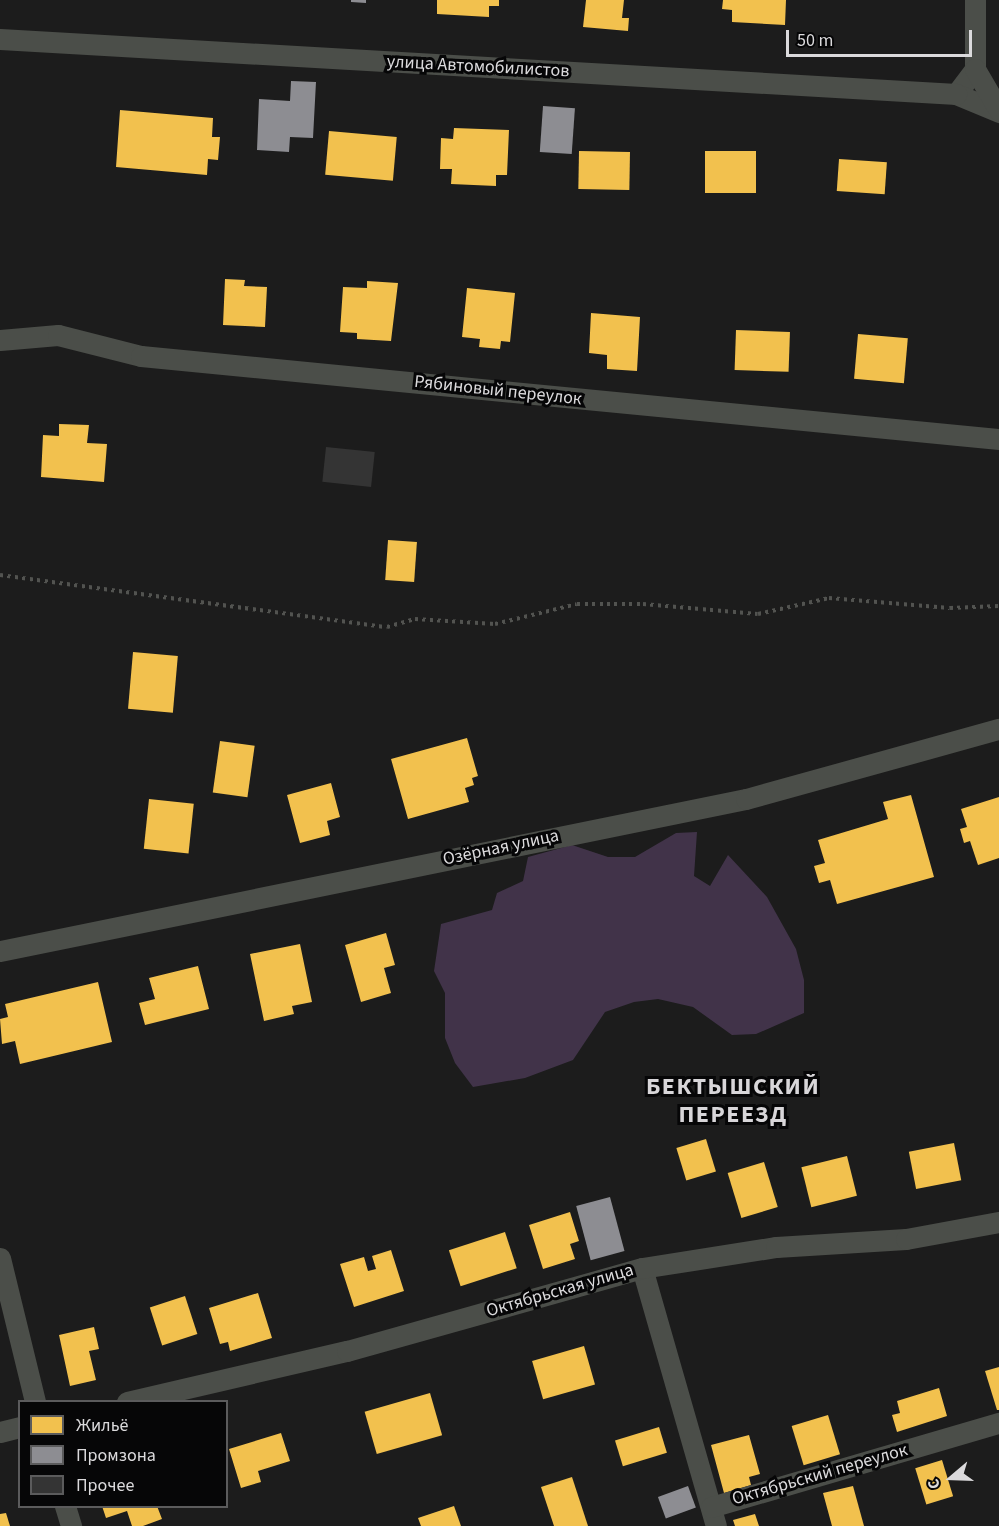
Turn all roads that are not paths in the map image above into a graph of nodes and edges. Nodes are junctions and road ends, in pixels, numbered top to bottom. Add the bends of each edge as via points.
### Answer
1 (975, 0) edge
2 (0, 39) edge
3 (975, 69) junction
4 (956, 94) junction
5 (999, 111) edge
6 (0, 340) edge
7 (999, 439) edge
8 (999, 729) edge
9 (0, 951) edge
10 (999, 1222) edge
11 (0, 1258) edge
12 (642, 1268) junction
13 (35, 1400) edge
14 (131, 1400) edge
15 (999, 1423) edge
16 (18, 1428) edge
17 (0, 1432) edge
18 (66, 1508) edge
19 (714, 1516) edge
20 (71, 1526) edge

1 - 3 street
2 - 4 street, улица Автомобилистов
3 - 4 street
3 - 5 street
4 - 5 street, улица Автомобилистов
6 - 7 street, Рябиновый переулок via 58,335 141,356
8 - 9 street, Озёрная улица via 746,799
10 - 12 street, Октябрьская улица via 906,1239 776,1247
11 - 13 street
12 - 14 street, Октябрьская улица via 347,1351
12 - 19 street
15 - 19 street, Октябрьский переулок
16 - 17 street
18 - 20 street

